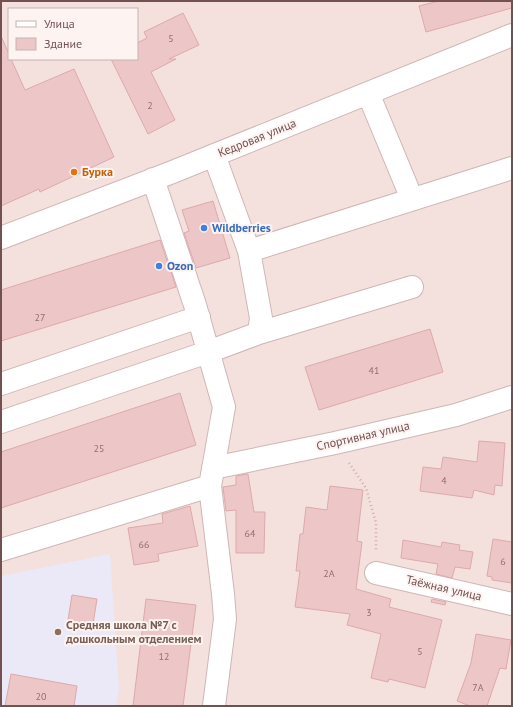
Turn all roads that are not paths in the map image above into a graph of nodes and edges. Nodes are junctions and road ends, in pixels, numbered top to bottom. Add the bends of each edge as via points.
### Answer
1 (512, 35) edge
2 (368, 93) junction
3 (214, 155) junction
4 (512, 168) edge
5 (152, 179) junction
6 (412, 199) junction
7 (1, 238) edge
8 (248, 251) junction
9 (412, 287) dead end
10 (199, 317) junction
11 (259, 333) junction
12 (208, 352) junction
13 (1, 384) edge
14 (512, 396) edge
15 (1, 422) edge
16 (212, 477) junction
17 (1, 550) edge
18 (376, 573) road end
19 (512, 604) edge
20 (214, 706) edge

1 - 2 street, Кедровая улица
2 - 3 street, Кедровая улица
2 - 6 street
3 - 5 street, Кедровая улица
3 - 8 street
4 - 6 street
5 - 7 street, Кедровая улица
5 - 10 street
6 - 8 street
8 - 11 street via 261,318
9 - 11 street
10 - 12 street
10 - 13 street
11 - 12 street
12 - 15 street
12 - 16 street via 224,407
14 - 16 street, Спортивная улица via 456,415 335,443
16 - 17 street, Спортивная улица
16 - 20 street via 224,619
18 - 19 street, Таёжная улица

